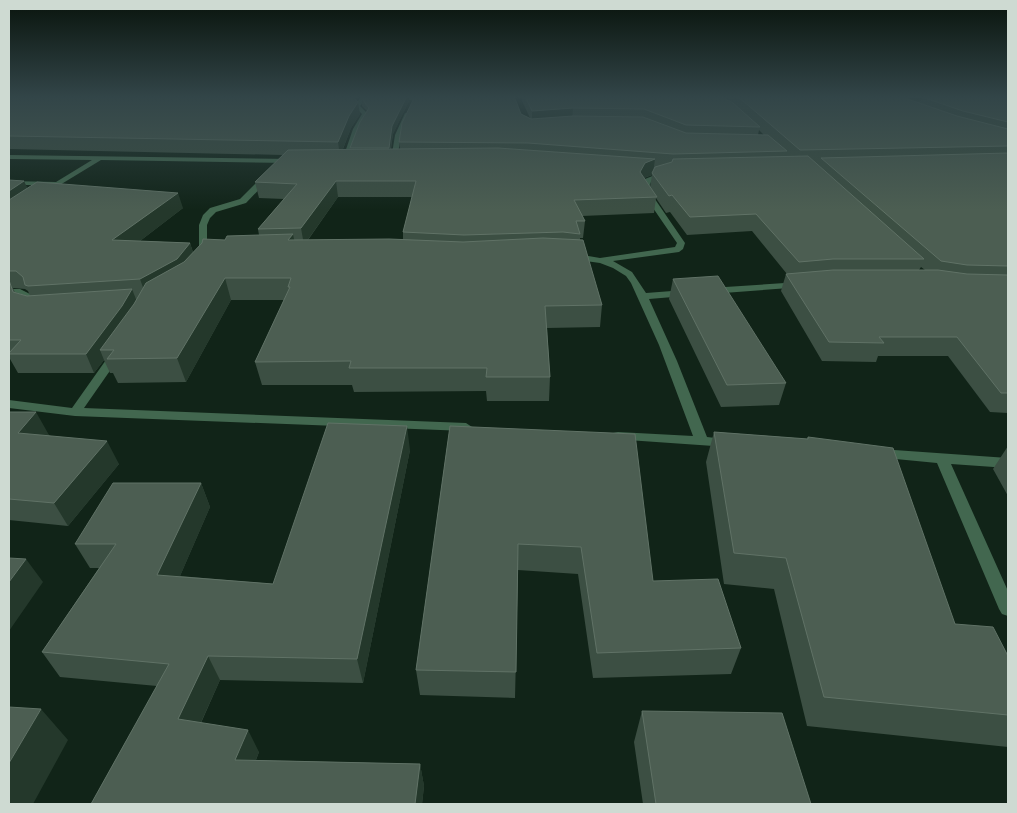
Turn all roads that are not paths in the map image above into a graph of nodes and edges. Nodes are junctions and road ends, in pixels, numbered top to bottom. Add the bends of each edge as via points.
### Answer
1 (354, 134) edge
2 (398, 134) edge
3 (9, 157) edge
4 (102, 158) junction
5 (344, 160) junction
6 (352, 160) edge
7 (386, 160) edge
8 (394, 160) junction
9 (403, 160) edge
10 (281, 161) junction
11 (300, 161) edge
12 (335, 161) edge
13 (652, 171) edge
14 (9, 183) edge
15 (58, 183) junction
16 (37, 197) edge
17 (562, 254) edge
18 (600, 260) junction
19 (197, 268) edge
20 (807, 284) edge
21 (9, 292) edge
22 (643, 296) junction
23 (37, 309) edge
24 (125, 340) edge
25 (9, 404) edge
26 (76, 412) junction
27 (483, 428) edge
28 (603, 436) edge
29 (702, 442) junction
30 (741, 444) edge
31 (865, 453) edge
32 (942, 459) junction
33 (1008, 463) edge
34 (1008, 609) edge

1 - 5 street
2 - 8 street
3 - 4 street
4 - 10 street
4 - 15 street
5 - 6 street
5 - 12 street
7 - 8 street
8 - 9 street
10 - 11 street
10 - 19 street via 243,201 213,210 206,217 206,249
13 - 18 street via 671,172 648,181 644,189 681,243 679,249
14 - 15 street
15 - 16 street
17 - 18 street
18 - 22 street via 629,274
20 - 22 street
21 - 23 street via 20,292 26,296 27,306
22 - 29 street
24 - 26 street
25 - 26 street
26 - 27 street
28 - 29 street
29 - 30 street
31 - 32 street
32 - 33 street
32 - 34 street

